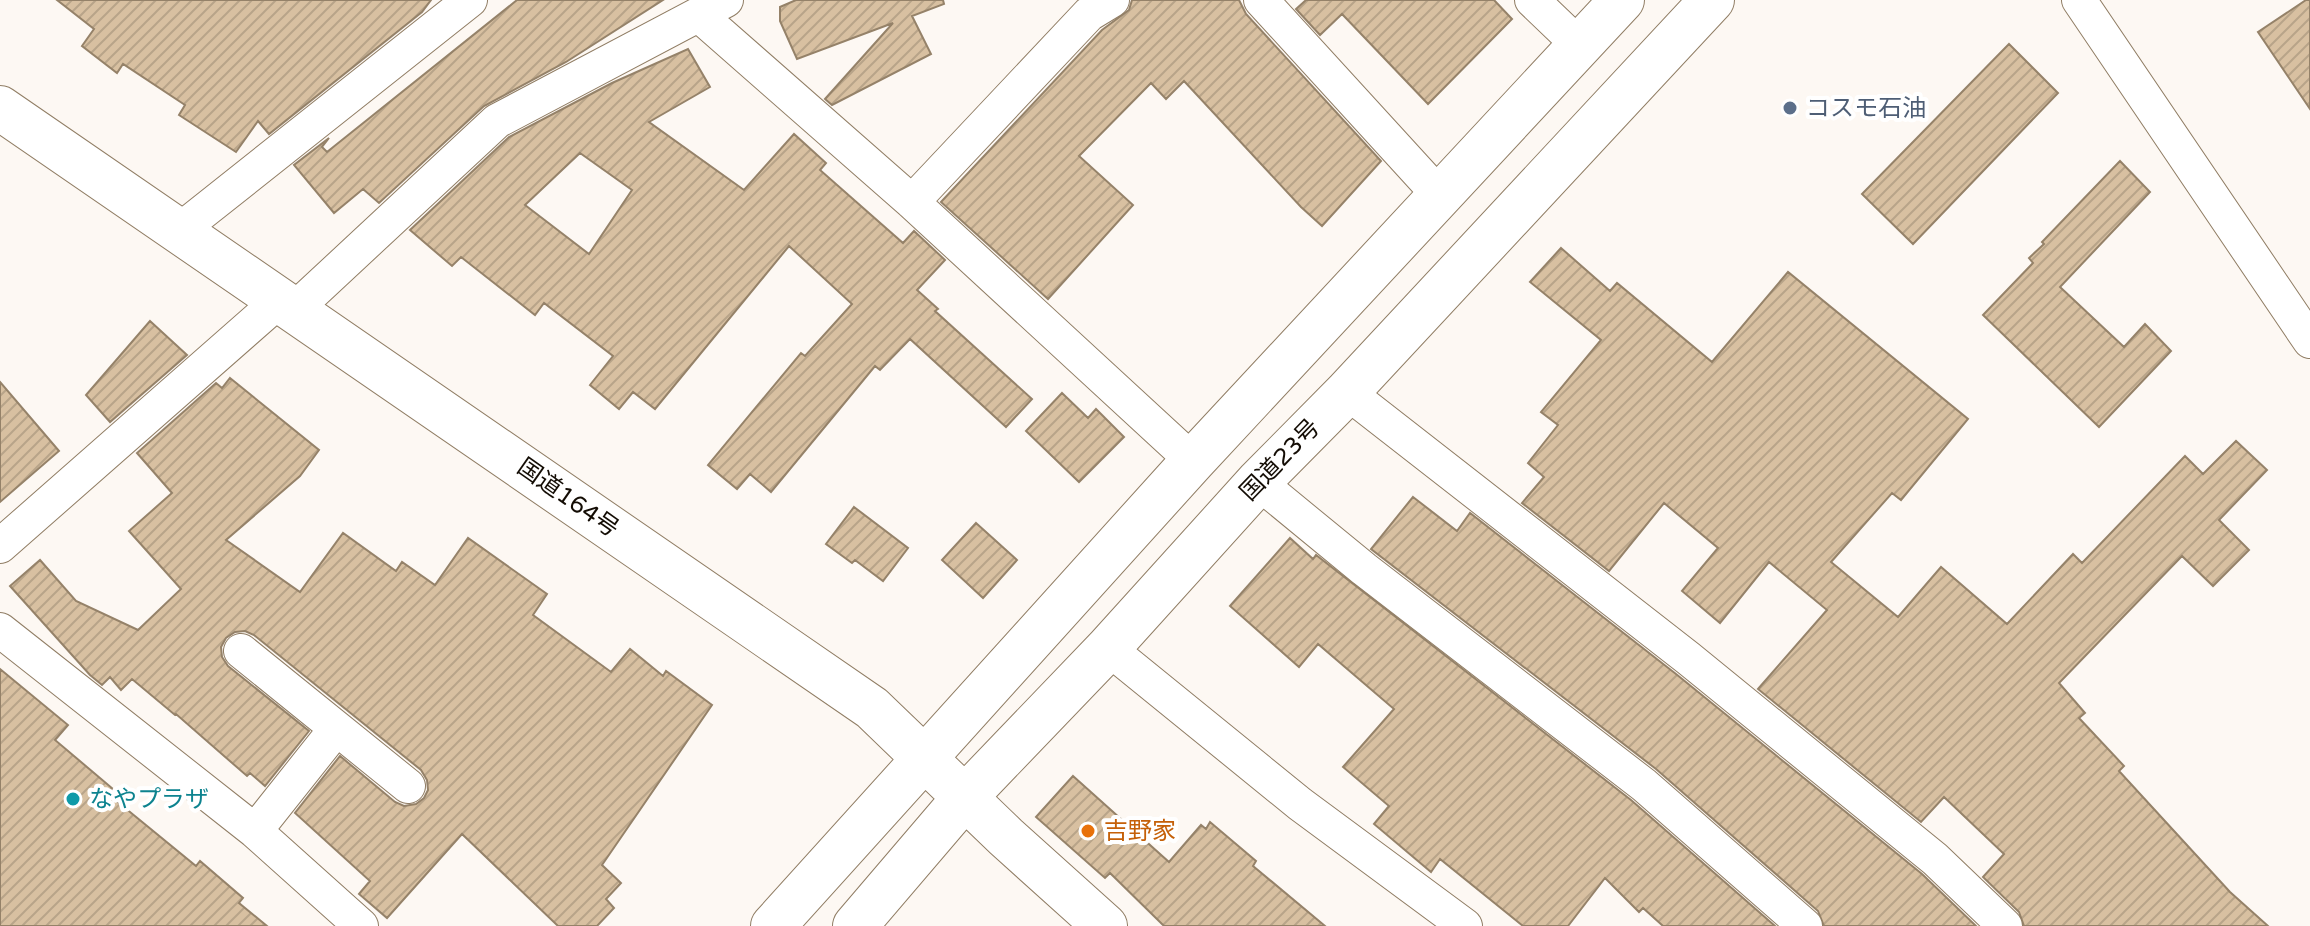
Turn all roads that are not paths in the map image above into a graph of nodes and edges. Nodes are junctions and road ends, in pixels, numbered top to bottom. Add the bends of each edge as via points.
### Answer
1 (470, 0) edge
2 (1112, 0) edge
3 (1261, 0) edge
4 (1532, 0) edge
5 (1622, 0) edge
6 (1712, 0) edge
7 (2079, 0) edge
8 (713, 7) edge
9 (1580, 46) junction
10 (0, 108) edge
11 (1441, 197) junction
12 (912, 202) junction
13 (180, 230) junction
14 (288, 304) junction
15 (2310, 341) edge
16 (1347, 392) junction
17 (1193, 461) junction
18 (1258, 482) junction
19 (0, 546) edge
20 (0, 630) edge
21 (1108, 648) junction
22 (241, 651) dead end
23 (336, 729) junction
24 (925, 758) junction
25 (408, 786) dead end
26 (966, 796) junction
27 (255, 831) junction
28 (361, 926) edge
29 (773, 926) edge
30 (855, 926) edge
31 (1105, 926) edge
32 (1465, 926) edge
33 (1805, 926) edge
34 (2005, 926) edge

1 - 13 street
2 - 12 street via 1089,14
3 - 11 street
4 - 9 street
5 - 9 highway
6 - 16 highway, 国道23号
7 - 15 street
8 - 12 street
8 - 14 street via 497,121
9 - 11 highway
10 - 13 highway, 国道164号
11 - 17 highway
12 - 17 street
13 - 14 highway, 国道164号
14 - 19 street
14 - 24 highway, 国道164号 via 872,708
16 - 18 highway, 国道23号
16 - 34 street via 1688,658 1935,859
17 - 24 highway
18 - 21 highway, 国道23号
18 - 33 street via 1644,785
20 - 27 street
21 - 26 highway, 国道23号
21 - 32 street via 1300,804
22 - 23 street
23 - 25 street
23 - 27 street
24 - 26 highway, 国道164号
24 - 29 highway
26 - 30 highway, 国道23号
26 - 31 highway, 国道164号
27 - 28 street

